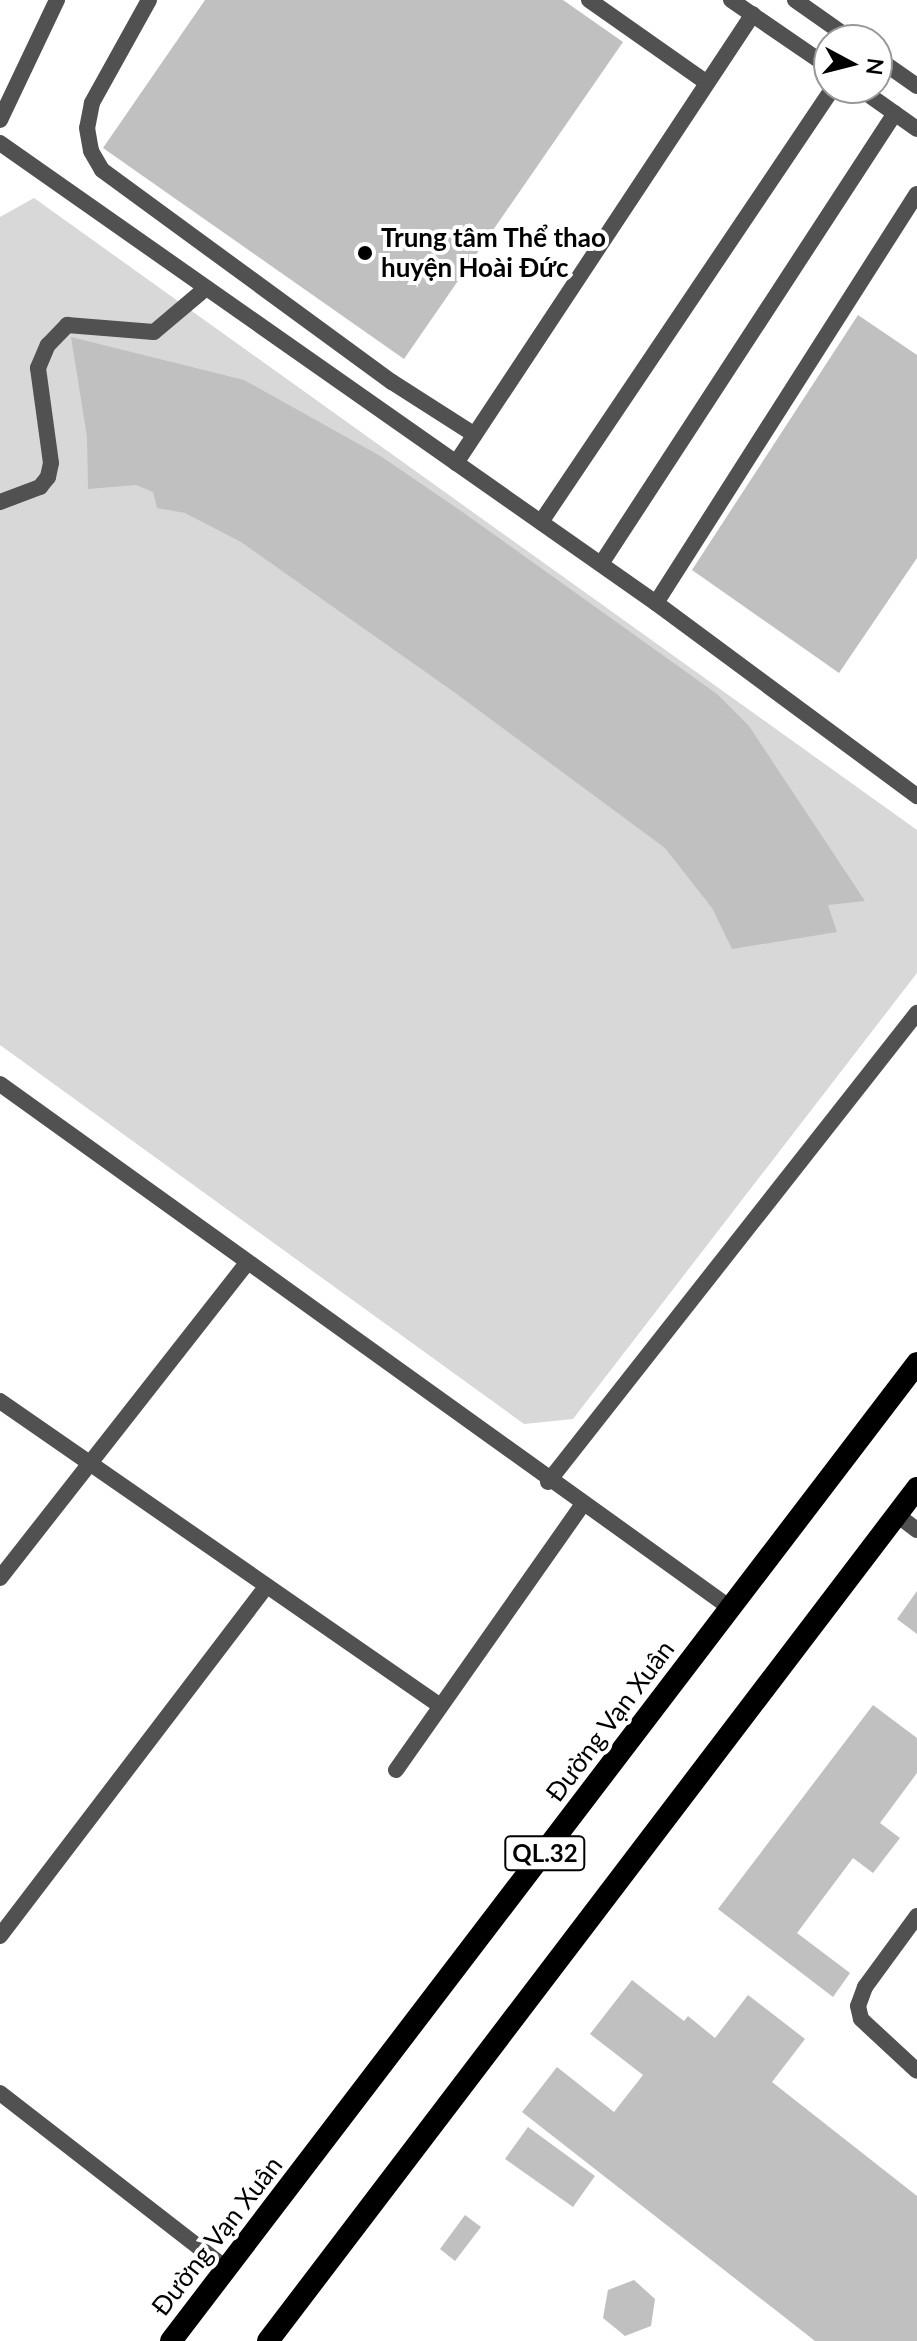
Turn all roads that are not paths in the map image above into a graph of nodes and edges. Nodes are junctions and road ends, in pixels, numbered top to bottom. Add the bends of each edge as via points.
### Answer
1 (57, 0) edge
2 (149, 0) edge
3 (589, 0) edge
4 (731, 0) edge
5 (795, 0) edge
6 (753, 14) junction
7 (829, 24) edge
8 (813, 56) edge
9 (893, 69) edge
10 (707, 83) junction
11 (917, 86) edge
12 (822, 104) edge
13 (882, 104) edge
14 (895, 113) junction
15 (0, 120) edge
16 (917, 129) edge
17 (0, 143) edge
18 (917, 194) edge
19 (206, 288) junction
20 (475, 435) junction
21 (456, 463) junction
22 (0, 502) edge
23 (541, 522) junction
24 (601, 564) junction
25 (656, 603) junction
26 (917, 796) edge
27 (917, 1013) edge
28 (0, 1084) edge
29 (247, 1263) junction
30 (917, 1363) edge
31 (0, 1401) edge
32 (93, 1466) junction
33 (548, 1482) junction
34 (917, 1488) edge
35 (582, 1505) junction
36 (897, 1515) junction
37 (917, 1530) edge
38 (0, 1578) edge
39 (267, 1586) junction
40 (732, 1609) junction
41 (439, 1705) junction
42 (396, 1770) dead end
43 (917, 1916) edge
44 (0, 1936) edge
45 (917, 2071) edge
46 (0, 2093) edge
47 (227, 2269) junction
48 (171, 2341) edge
49 (268, 2341) edge

1 - 15 street
2 - 20 street via 92,103 87,128 102,170 392,382
3 - 10 street
4 - 6 street
5 - 7 street
6 - 8 street
6 - 10 street
9 - 11 street
10 - 20 street
12 - 23 street
13 - 14 street
14 - 16 street
14 - 24 street
17 - 19 street
18 - 25 street
19 - 21 street
19 - 22 street via 154,332 67,325 48,345 38,368 51,463 48,477 40,487
20 - 21 street
21 - 23 street
23 - 24 street
24 - 25 street
25 - 26 street
27 - 33 street
28 - 29 street
29 - 32 street
29 - 33 street
30 - 40 highway, Đường Vạn Xuân / QL.32
31 - 32 street
32 - 38 street
32 - 39 street
33 - 35 street
34 - 36 highway, QL.32
35 - 40 street
35 - 41 street
36 - 37 street
36 - 49 highway, QL.32
39 - 41 street
39 - 44 street
40 - 47 highway, Đường Vạn Xuân / QL.32
41 - 42 street
43 - 45 street via 865,1987 858,2006 861,2019
46 - 47 street
47 - 48 highway, Đường Vạn Xuân / QL.32

